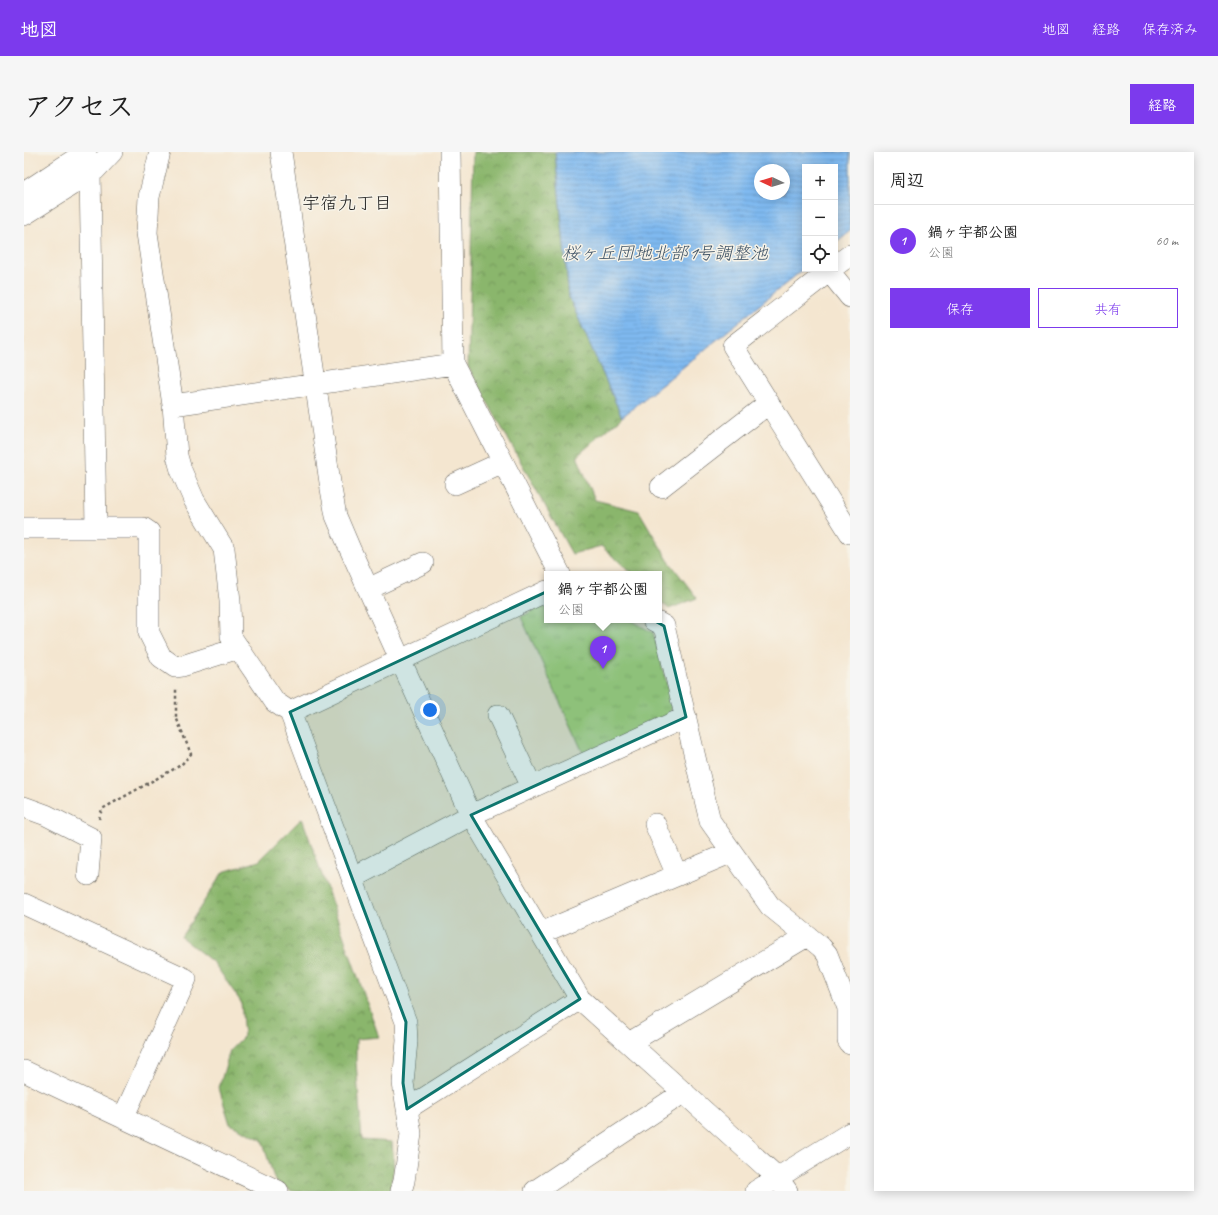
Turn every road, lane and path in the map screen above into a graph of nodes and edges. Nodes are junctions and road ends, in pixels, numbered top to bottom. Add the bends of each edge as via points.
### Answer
1 (86, 152) edge
2 (112, 152) edge
3 (160, 152) edge
4 (282, 152) edge
5 (450, 152) edge
6 (90, 173) junction
7 (24, 193) edge
8 (24, 216) edge
9 (850, 255) edge
10 (838, 264) edge
11 (828, 272) edge
12 (834, 272) edge
13 (850, 297) edge
14 (453, 364) junction
15 (316, 384) junction
16 (769, 404) junction
17 (173, 405) junction
18 (503, 462) junction
19 (455, 484) dead end
20 (661, 487) dead end
21 (24, 528) edge
22 (96, 528) junction
23 (850, 533) edge
24 (422, 564) dead end
25 (558, 571) edge
26 (368, 589) junction
27 (544, 592) edge
28 (658, 623) edge
29 (239, 648) junction
30 (400, 660) junction
31 (175, 667) junction
32 (290, 712) junction
33 (498, 715) dead end
34 (686, 717) junction
35 (532, 787) junction
36 (24, 807) edge
37 (471, 815) junction
38 (655, 824) dead end
39 (91, 838) junction
40 (732, 852) junction
41 (88, 875) dead end
42 (677, 875) junction
43 (352, 878) junction
44 (24, 904) edge
45 (540, 933) junction
46 (807, 936) junction
47 (580, 999) junction
48 (849, 1022) edge
49 (628, 1042) junction
50 (850, 1044) edge
51 (24, 1071) edge
52 (684, 1092) junction
53 (407, 1109) junction
54 (123, 1118) junction
55 (850, 1133) edge
56 (782, 1184) edge
57 (278, 1191) edge
58 (400, 1191) edge
59 (534, 1191) edge
60 (756, 1191) edge

1 - 7 street
2 - 6 street
3 - 17 street via 149,196 147,233
4 - 15 street
5 - 14 street
6 - 8 street
6 - 22 street
9 - 10 street
11 - 16 street via 733,346
12 - 13 street
14 - 15 street
14 - 18 street
15 - 17 street
15 - 26 street via 336,516
16 - 20 street
16 - 23 street
17 - 29 street via 181,470 194,500 224,549 231,637
18 - 19 street
18 - 25 street
21 - 22 street
22 - 31 street via 143,528 149,532 149,633 161,656
24 - 26 street
26 - 30 street
27 - 30 street
28 - 34 street via 664,626
29 - 31 street
29 - 32 street via 276,702
30 - 32 street
30 - 37 street
31 - 39 path via 176,718 191,754 181,765 102,809
32 - 43 street
33 - 35 street
34 - 35 street
34 - 40 street via 710,821
35 - 37 street
36 - 39 street
37 - 43 street
37 - 45 street
38 - 42 street
39 - 41 street
40 - 42 street
40 - 46 street via 770,906
42 - 45 street
43 - 53 street via 406,1022 403,1083
44 - 54 street via 186,979
45 - 47 street
46 - 48 street via 827,954 848,1008
46 - 49 street
47 - 49 street
47 - 53 street
48 - 50 street
49 - 52 street
51 - 54 street
52 - 56 street
52 - 59 street
53 - 58 street via 410,1134 404,1181
54 - 57 street
55 - 56 street
56 - 60 street

